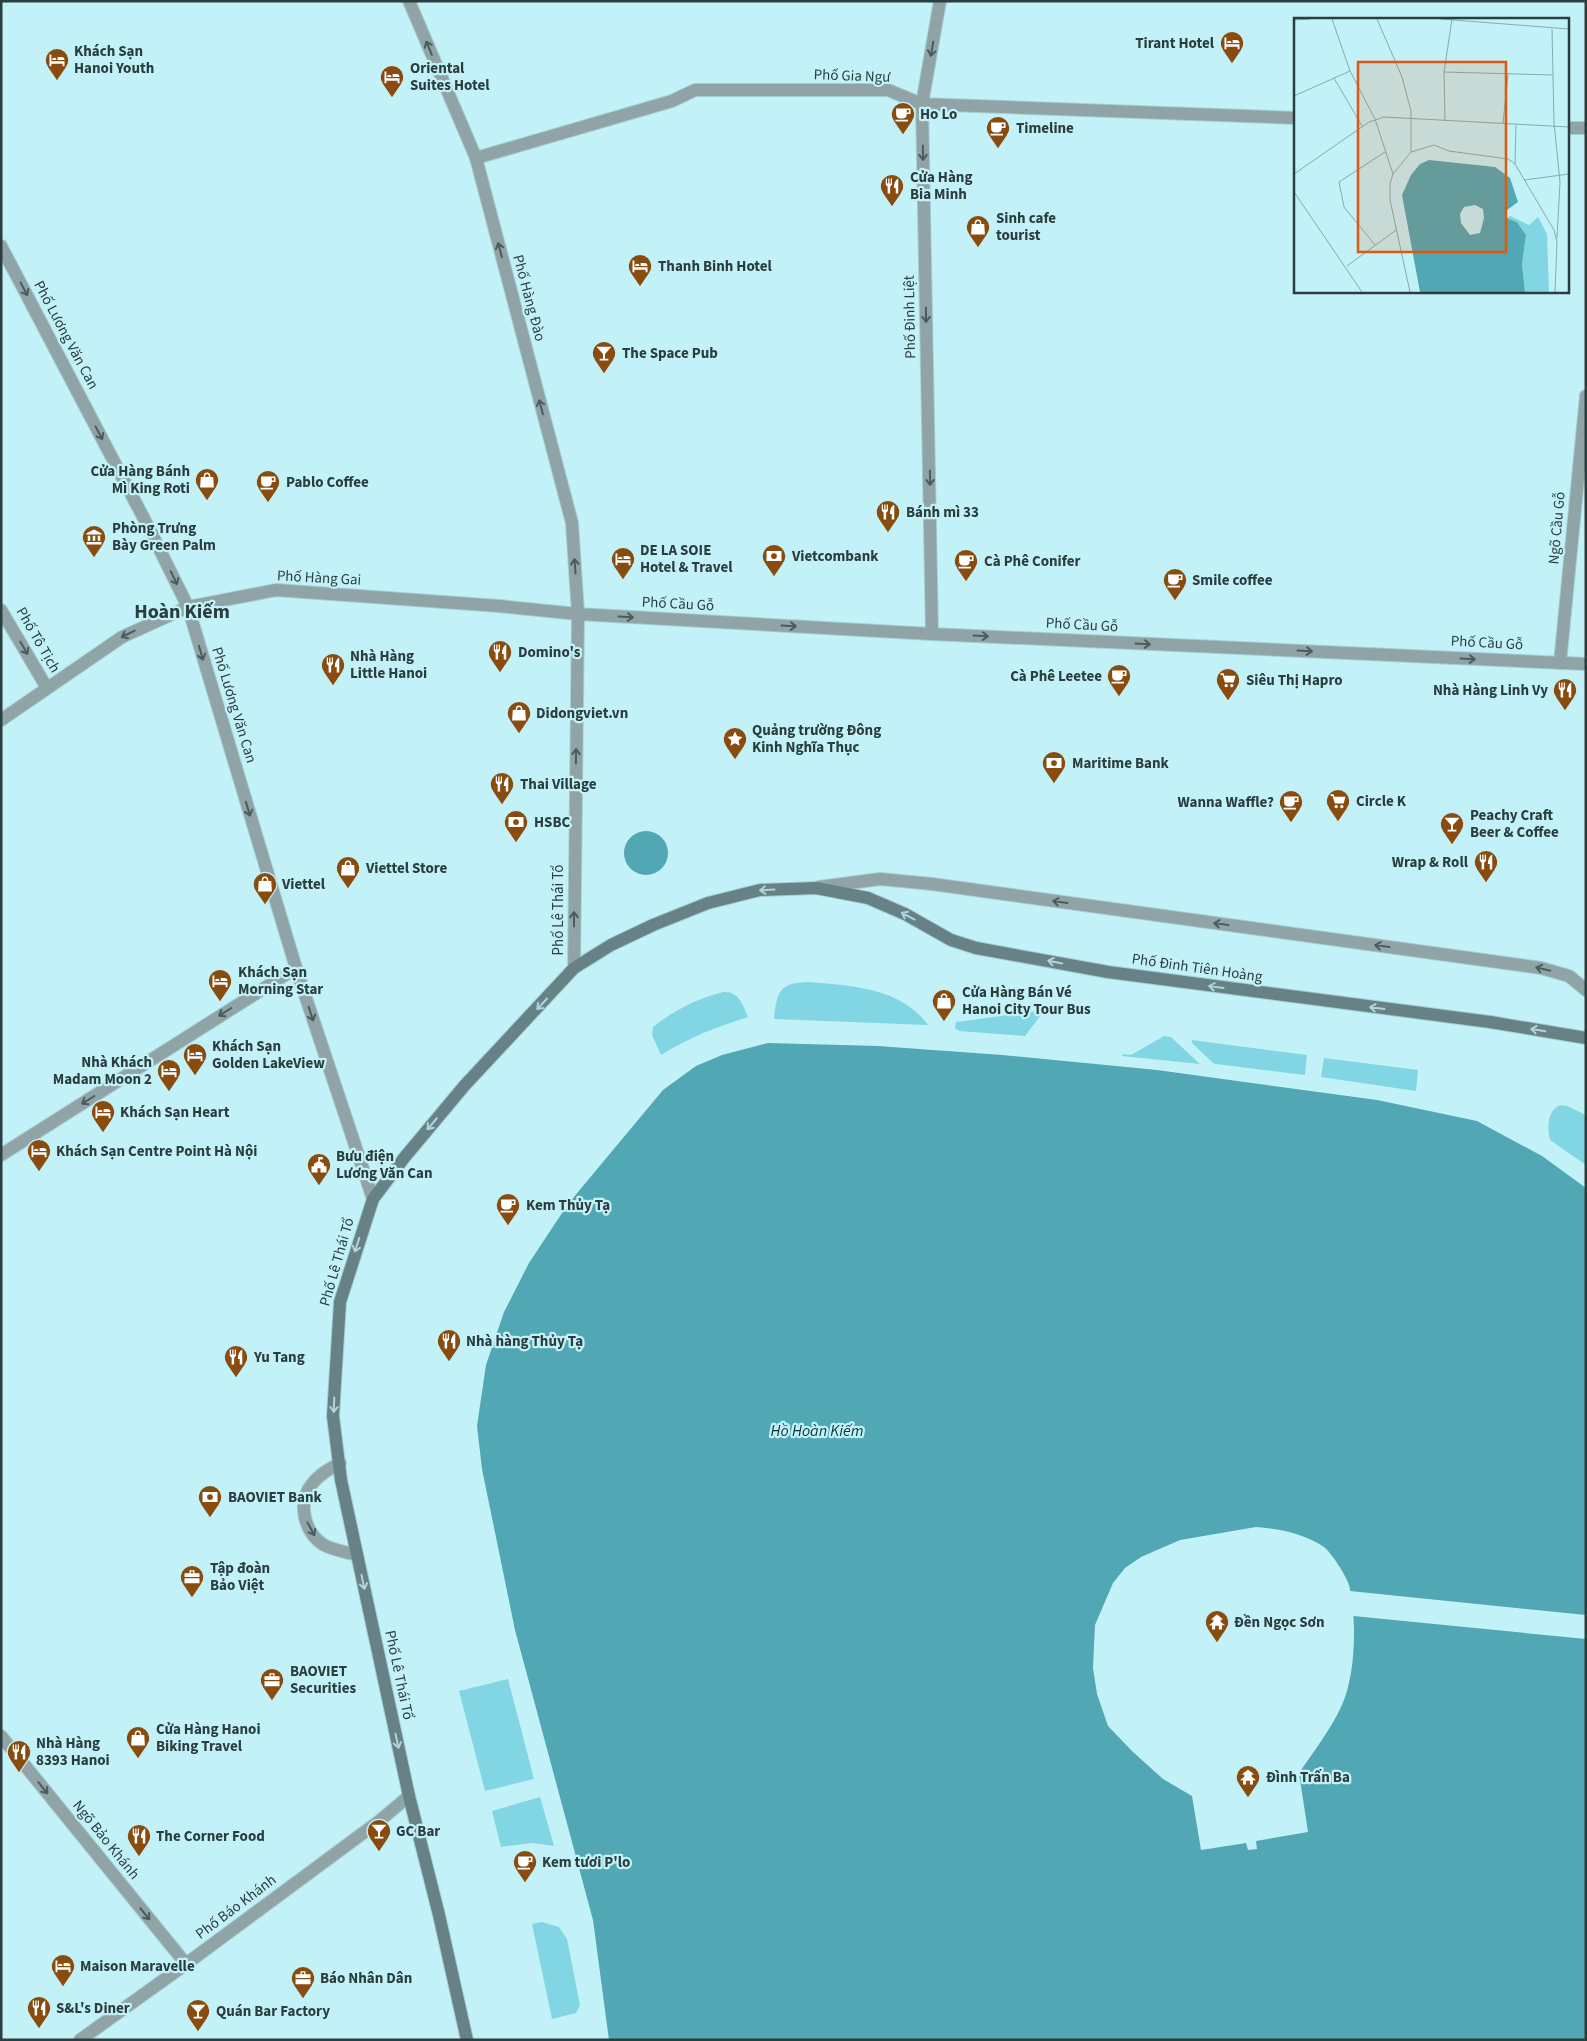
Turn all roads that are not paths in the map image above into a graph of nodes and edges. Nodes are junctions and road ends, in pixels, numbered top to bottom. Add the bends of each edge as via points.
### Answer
1 (409, 1) edge
2 (940, 1) edge
3 (922, 104) junction
4 (1294, 118) edge
5 (1570, 128) edge
6 (1586, 128) edge
7 (476, 158) junction
8 (1, 246) edge
9 (1586, 396) edge
10 (188, 606) junction
11 (1, 610) edge
12 (578, 614) junction
13 (932, 634) junction
14 (1560, 663) junction
15 (1586, 664) edge
16 (47, 688) junction
17 (1, 720) edge
18 (816, 888) junction
19 (296, 968) junction
20 (574, 968) junction
21 (1586, 990) edge
22 (1586, 1038) edge
23 (1, 1155) edge
24 (373, 1199) junction
25 (340, 1463) junction
26 (357, 1555) junction
27 (1, 1736) edge
28 (409, 1796) junction
29 (186, 1964) junction
30 (80, 2040) edge
31 (467, 2040) edge

7 -> 1 street, Phố Hàng Đào
2 -> 3 street, Phố Đinh Liệt
3 - 4 street, Phố Gia Ngư
3 - 7 street, Phố Gia Ngư via 888,90 695,90 672,101
3 -> 13 street, Phố Đinh Liệt
5 - 6 street
12 -> 7 street, Phố Hàng Đào via 572,523
8 -> 10 street, Phố Lương Văn Can
9 - 14 street, Ngõ Cầu Gỗ
10 - 12 street, Phố Hàng Gai via 276,590
10 -> 16 street, Phố Hàng Gai via 122,637
10 -> 19 street, Phố Lương Văn Can
11 -> 16 street, Phố Tô Tịch
12 -> 13 street, Phố Cầu Gỗ
20 -> 12 street, Phố Lê Thái Tổ
13 -> 14 street, Phố Cầu Gỗ
14 - 15 street, Phố Cầu Gỗ
16 - 17 street, Phố Hàng Gai
18 -> 20 main road, Phố Đinh Tiên Hoàng via 760,890 708,903 611,945
21 -> 18 street, Phố Đinh Tiên Hoàng via 1569,976 1541,968 932,884 880,879
22 -> 18 main road, Phố Đinh Tiên Hoàng via 1490,1022 1108,972 976,948 950,940 905,914 868,898
19 -> 23 street
19 -> 24 street, Phố Lương Văn Can
20 -> 24 main road, Phố Lê Thái Tổ via 465,1085
24 -> 25 main road, Phố Lê Thái Tổ via 340,1302 333,1416
25 - 26 main road, Phố Lê Thái Tổ
25 -> 26 street via 320,1475 308,1490 304,1503 305,1518 312,1535 324,1545
26 -> 28 main road, Phố Lê Thái Tổ
27 -> 29 street, Ngõ Bảo Khánh
28 - 29 street, Phố Báo Khánh
28 - 31 main road, Phố Lê Thái Tổ
29 - 30 street, Phố Báo Khánh

